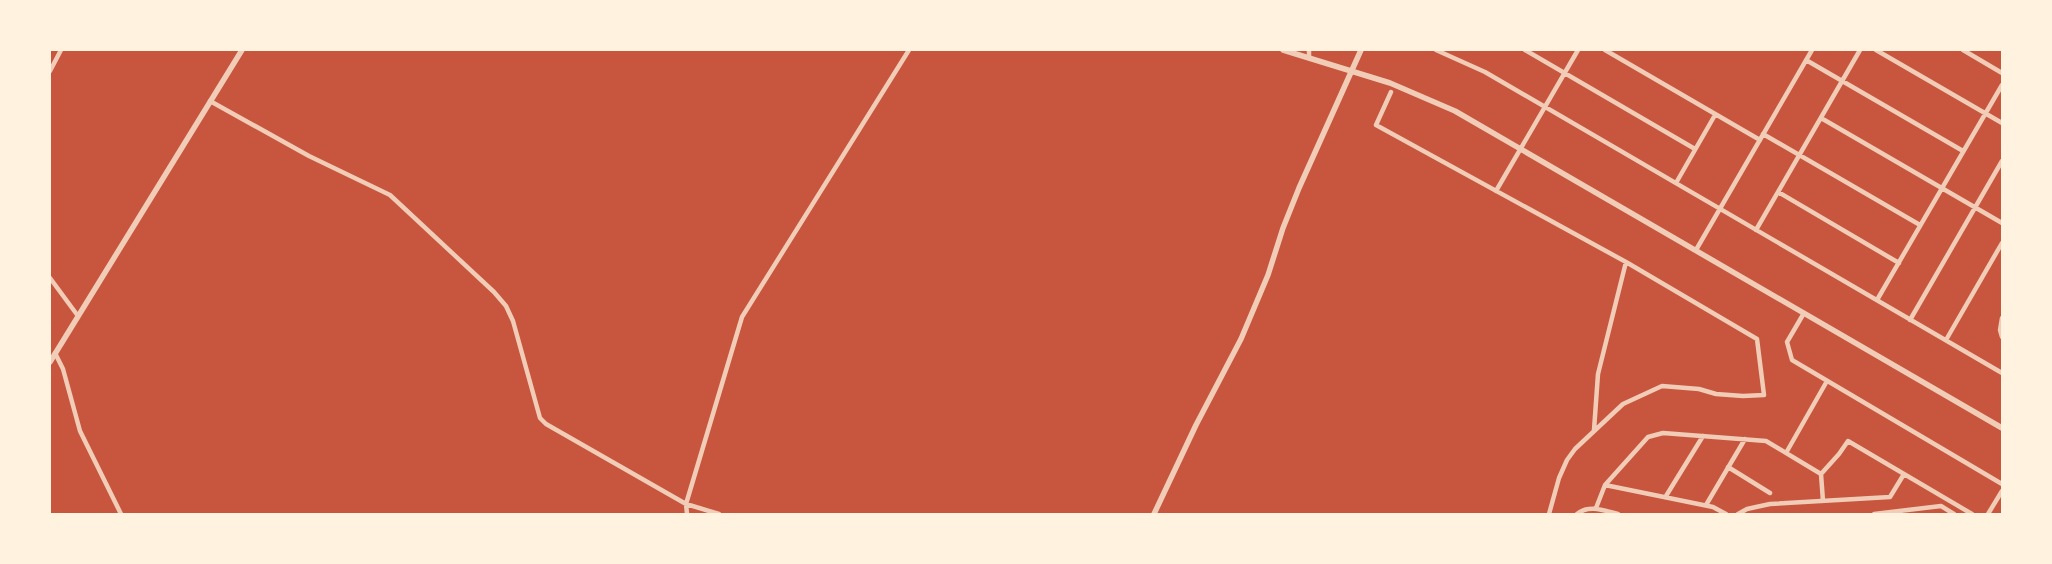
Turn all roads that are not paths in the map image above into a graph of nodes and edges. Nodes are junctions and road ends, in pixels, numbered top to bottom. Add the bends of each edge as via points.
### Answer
1 (61, 50) edge
2 (242, 50) edge
3 (910, 50) edge
4 (1283, 50) edge
5 (1309, 50) edge
6 (1361, 50) edge
7 (1436, 50) edge
8 (1525, 50) edge
9 (1578, 50) edge
10 (1605, 50) edge
11 (1812, 50) edge
12 (1860, 50) edge
13 (1876, 50) edge
14 (1963, 50) edge
15 (1309, 58) junction
16 (1806, 60) junction
17 (50, 71) edge
18 (1351, 72) junction
19 (1565, 72) junction
20 (2002, 72) edge
21 (1842, 81) junction
22 (2002, 84) edge
23 (1391, 92) dead end
24 (210, 100) junction
25 (1545, 107) junction
26 (1985, 113) junction
27 (1715, 114) junction
28 (1821, 118) junction
29 (2002, 123) edge
30 (1764, 134) junction
31 (1760, 140) junction
32 (1520, 148) junction
33 (1695, 149) junction
34 (1963, 151) junction
35 (1800, 155) junction
36 (2002, 162) edge
37 (1676, 183) junction
38 (1942, 188) junction
39 (1496, 191) junction
40 (1778, 192) junction
41 (1975, 208) junction
42 (1720, 209) junction
43 (2002, 223) edge
44 (1920, 225) junction
45 (1756, 230) junction
46 (2002, 243) edge
47 (1696, 250) junction
48 (1626, 262) junction
49 (1899, 263) junction
50 (50, 278) edge
51 (1877, 300) junction
52 (1804, 313) junction
53 (78, 316) junction
54 (2002, 318) edge
55 (1910, 320) junction
56 (2002, 337) edge
57 (1946, 340) junction
58 (56, 353) junction
59 (50, 362) edge
60 (2001, 372) edge
61 (1827, 381) junction
62 (2002, 428) edge
63 (1594, 430) junction
64 (1704, 436) junction
65 (1745, 439) junction
66 (1786, 453) junction
67 (1728, 468) junction
68 (1821, 474) junction
69 (1904, 474) junction
70 (2002, 484) edge
71 (1605, 485) junction
72 (2002, 491) edge
73 (1770, 492) dead end
74 (1666, 496) junction
75 (1823, 501) junction
76 (686, 504) junction
77 (1706, 505) junction
78 (1596, 508) junction
79 (121, 514) edge
80 (687, 514) edge
81 (719, 514) edge
82 (1154, 514) edge
83 (1549, 514) edge
84 (1577, 514) edge
85 (1618, 514) edge
86 (1726, 514) edge
87 (1738, 514) edge
88 (1874, 514) edge
89 (1954, 514) edge
90 (1972, 514) edge
91 (1988, 514) edge

1 - 17 street
2 - 24 street
3 - 76 street via 742,317
4 - 15 street
5 - 15 street
6 - 18 street
7 - 25 street via 1485,72
8 - 19 street
9 - 19 street
10 - 27 street
11 - 16 street
12 - 21 street
13 - 26 street
14 - 20 street
15 - 18 street
16 - 21 street
16 - 30 street
18 - 32 street via 1428,98
18 - 82 street via 1299,188 1241,339
19 - 25 street
19 - 33 street
21 - 28 street
21 - 34 street
22 - 26 street
23 - 39 street via 1376,125
24 - 53 street
24 - 76 street via 309,156 390,195 506,306 540,418
25 - 32 street
25 - 37 street
26 - 29 street
26 - 34 street
27 - 31 street
27 - 33 street
28 - 35 street
28 - 38 street
30 - 31 street
30 - 35 street
31 - 42 street
32 - 39 street
32 - 47 street
33 - 37 street
34 - 38 street
35 - 40 street
35 - 44 street
36 - 41 street
37 - 42 street
38 - 41 street
38 - 44 street
39 - 48 street
40 - 45 street
40 - 49 street
41 - 43 street
41 - 55 street
42 - 45 street
42 - 47 street
44 - 49 street
45 - 51 street
46 - 57 street
47 - 52 street
48 - 63 street via 1598,374
48 - 63 street via 1757,339 1764,395 1716,394 1662,386 1623,404
49 - 51 street
50 - 53 street
51 - 55 street
52 - 61 street via 1787,342 1792,360
52 - 62 street
53 - 58 street
54 - 56 street
55 - 57 street
57 - 60 street
58 - 59 street
58 - 79 street via 80,431
61 - 66 street
61 - 70 street
63 - 83 street via 1567,460
64 - 65 street
64 - 71 street via 1664,433 1648,437
64 - 74 street
65 - 66 street via 1766,441
65 - 67 street
66 - 68 street
67 - 73 street
67 - 77 street
68 - 69 street via 1848,441
68 - 75 street
69 - 75 street via 1890,497
69 - 90 street
71 - 74 street
71 - 78 street
72 - 91 street
74 - 77 street
75 - 87 street via 1770,504
76 - 80 street
76 - 81 street
77 - 86 street
78 - 84 street
78 - 85 street
88 - 89 street via 1940,506

